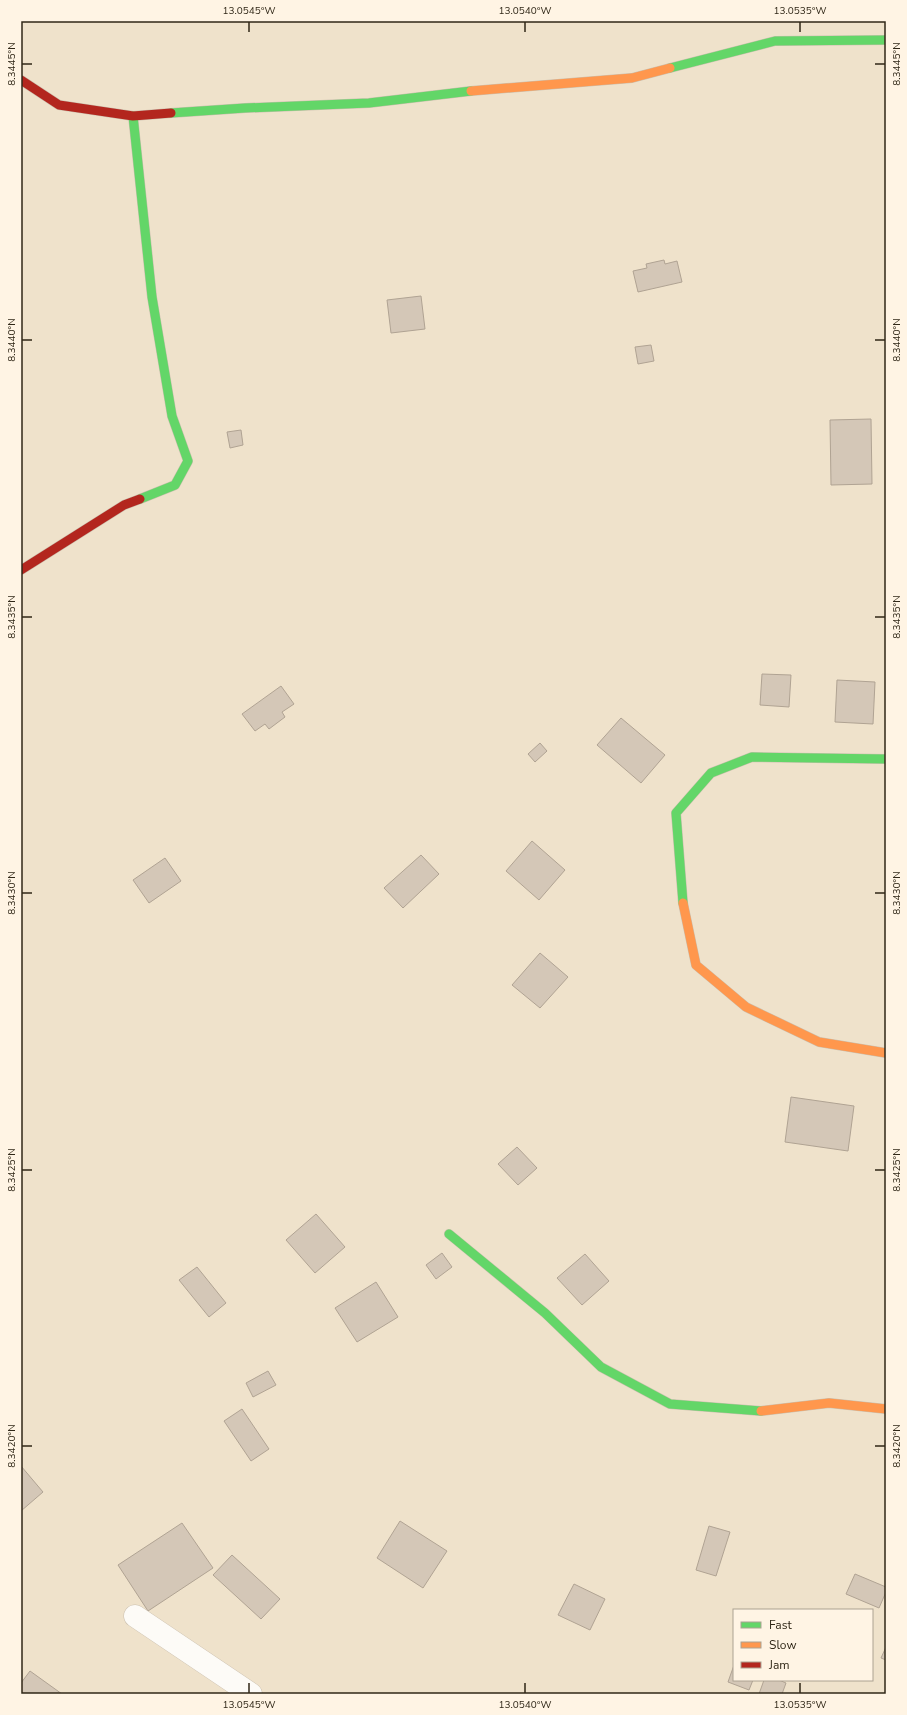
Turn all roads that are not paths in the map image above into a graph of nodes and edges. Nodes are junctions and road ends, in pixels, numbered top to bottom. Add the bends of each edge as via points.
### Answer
1 (886, 40) edge
2 (21, 80) edge
3 (133, 116) junction
4 (21, 570) edge
5 (886, 759) edge
6 (886, 1053) edge
7 (449, 1234) dead end
8 (886, 1409) edge
9 (135, 1616) dead end
10 (251, 1694) edge

1 - 3 street via 775,41 632,78 453,92 369,103
2 - 3 street via 59,105
3 - 4 street via 152,297 172,416 188,461 174,485 124,505
5 - 6 street via 752,757 712,773 676,813 683,902 696,965 746,1007 819,1042
7 - 8 street via 545,1313 601,1367 670,1404 757,1412 829,1403
9 - 10 street

